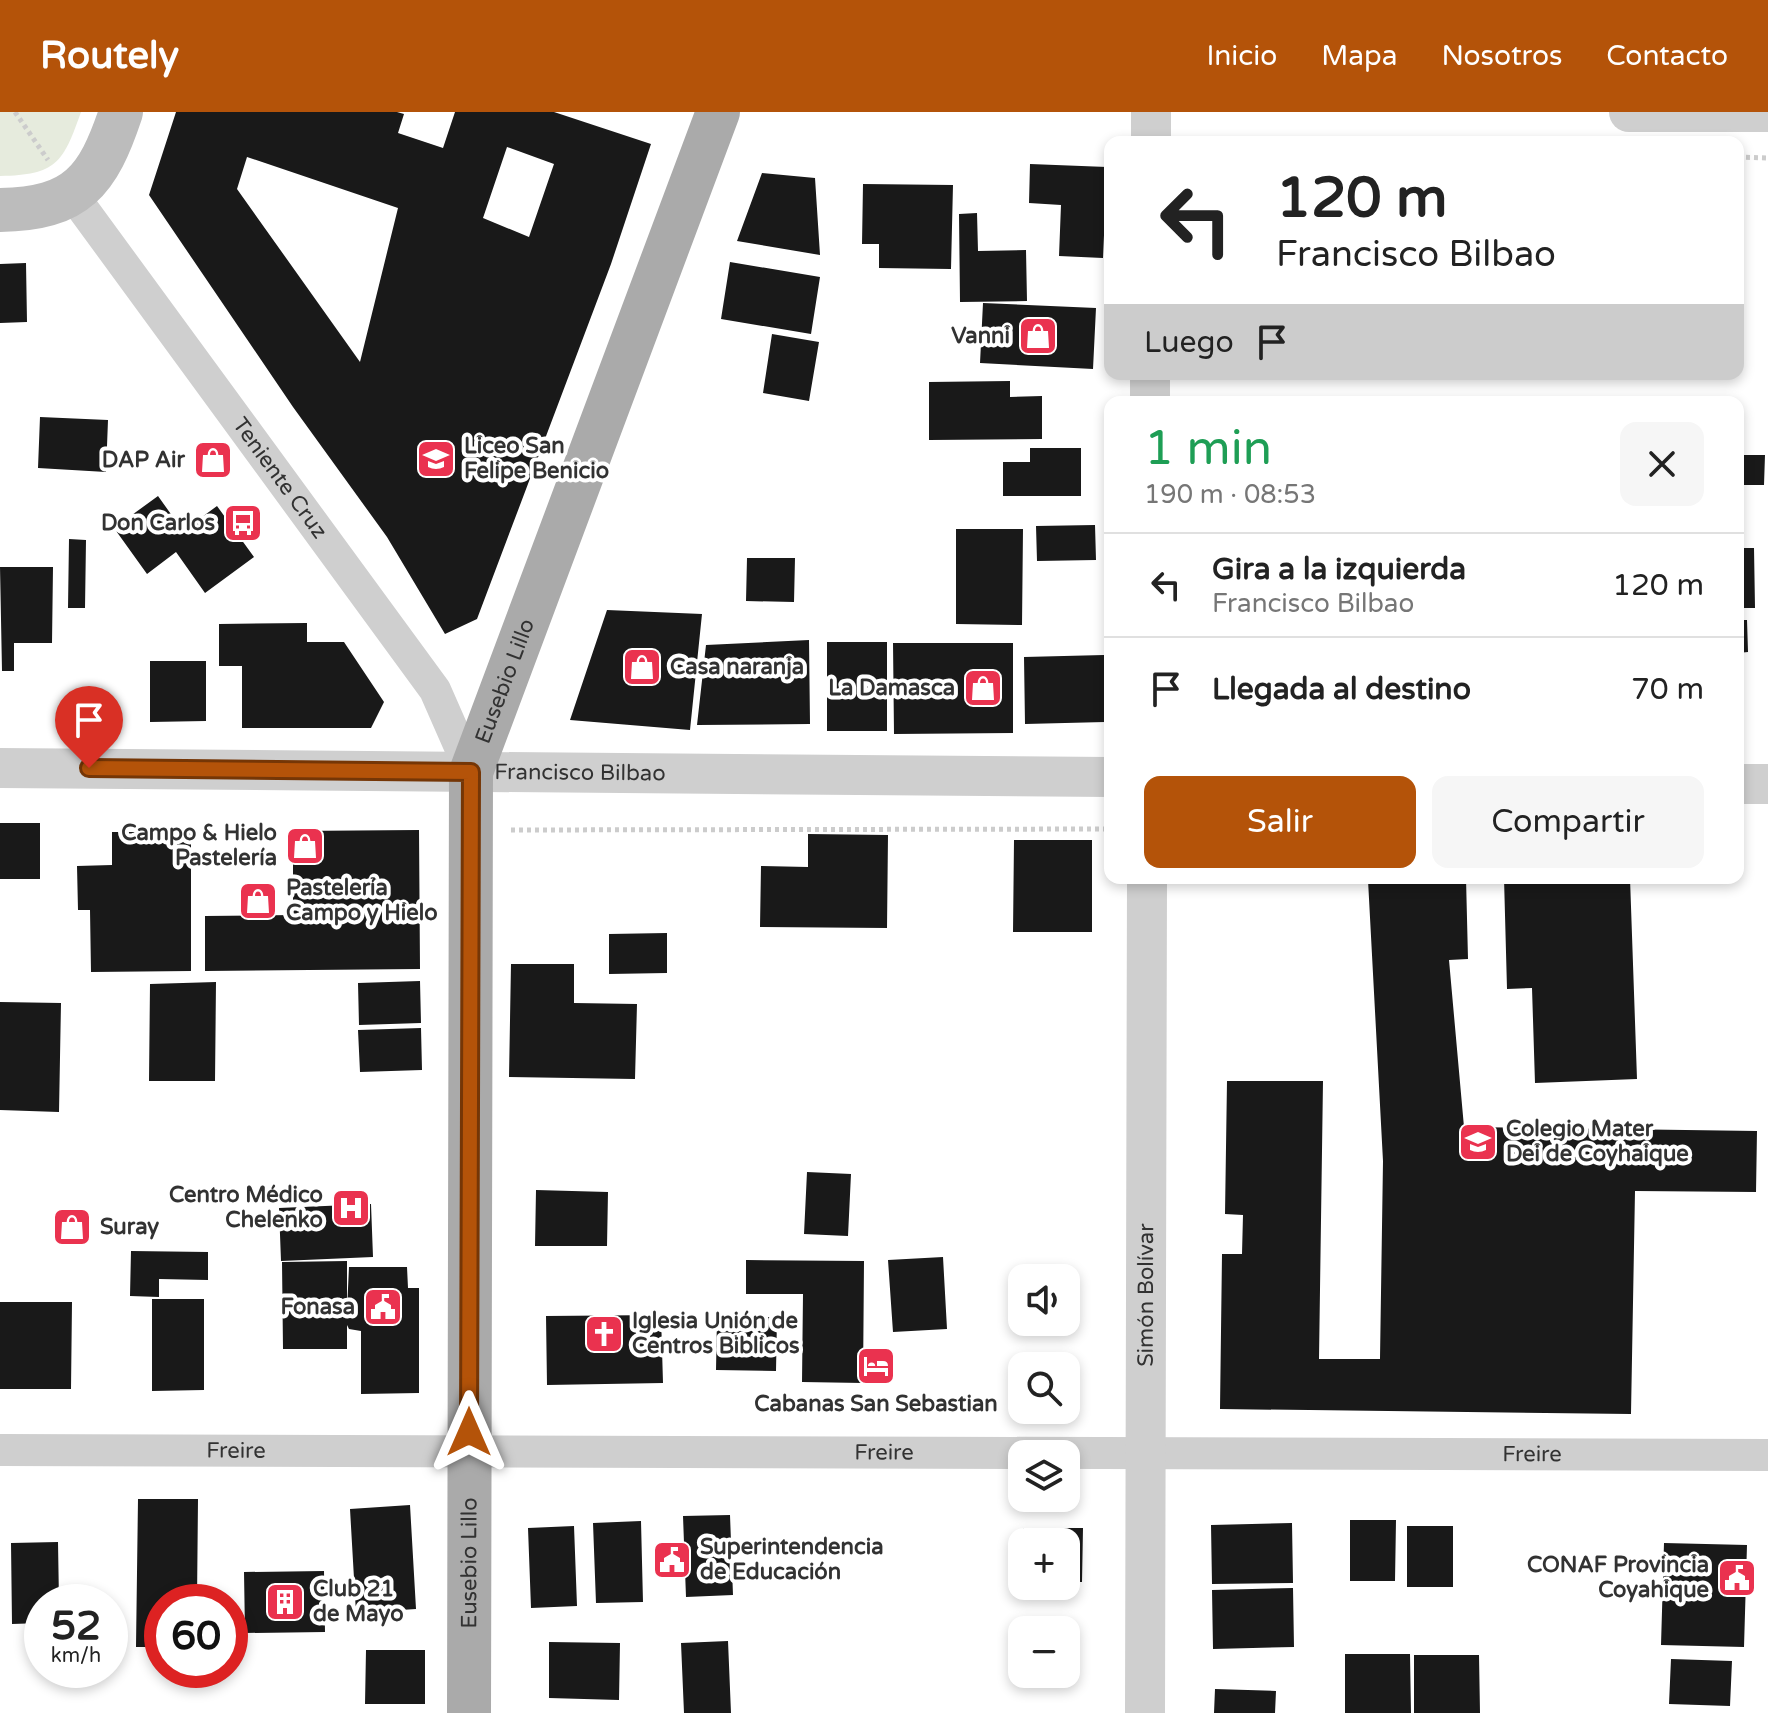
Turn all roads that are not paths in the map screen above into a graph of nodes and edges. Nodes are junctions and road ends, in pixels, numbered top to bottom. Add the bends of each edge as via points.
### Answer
1 (121, 112) edge
2 (718, 112) edge
3 (1151, 112) edge
4 (1629, 112) edge
5 (1768, 112) edge
6 (1151, 136) edge
7 (72, 194) junction
8 (0, 210) edge
9 (0, 768) edge
10 (471, 772) junction
11 (1104, 777) edge
12 (1744, 784) edge
13 (1768, 784) edge
14 (1147, 884) edge
15 (0, 1450) edge
16 (469, 1451) junction
17 (1145, 1454) junction
18 (1768, 1455) edge
19 (469, 1713) edge
20 (1145, 1713) edge

1 - 7 main road via 100,168
2 - 10 main road, Eusebio Lillo
3 - 6 street
4 - 5 street
7 - 8 main road via 32,209
7 - 10 street, Teniente Cruz via 435,690
9 - 10 street, Francisco Bilbao
10 - 11 street, Francisco Bilbao
10 - 16 main road, Eusebio Lillo
12 - 13 street
14 - 17 street, Simón Bolívar
15 - 16 street, Freire
16 - 17 street, Freire
16 - 19 main road, Eusebio Lillo
17 - 18 street, Freire
17 - 20 street, Simón Bolívar

